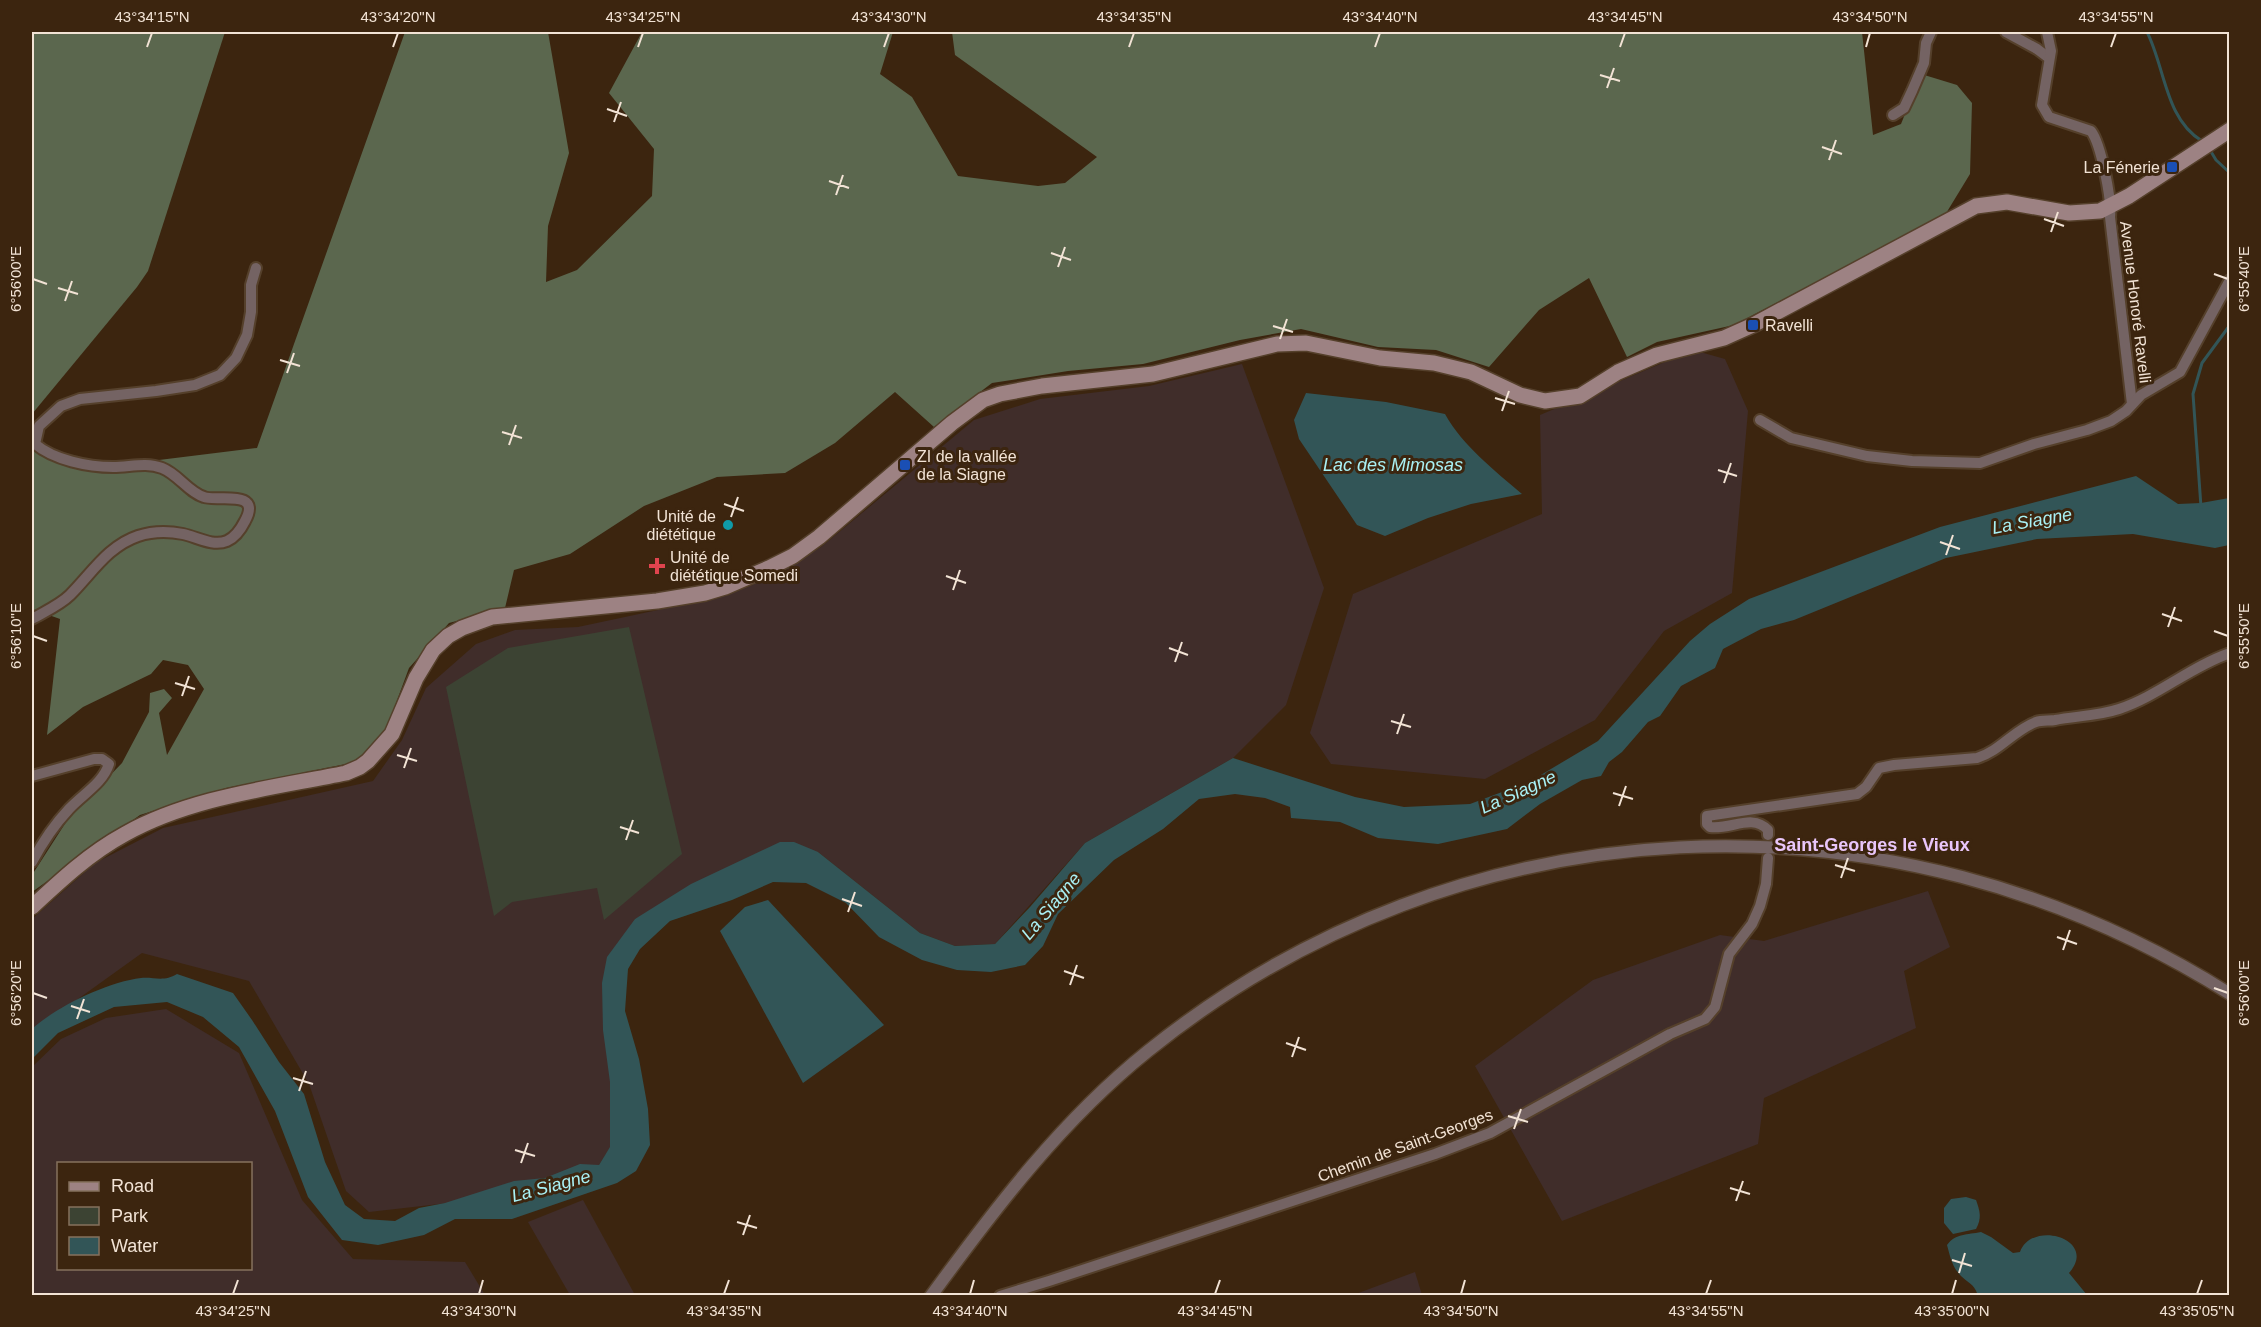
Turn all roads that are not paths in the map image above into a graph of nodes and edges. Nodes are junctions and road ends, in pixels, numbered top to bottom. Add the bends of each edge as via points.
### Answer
1 (1931, 32) edge
2 (2006, 32) edge
3 (2047, 32) edge
4 (2049, 58) junction
5 (1893, 116) dead end
6 (2229, 130) edge
7 (2111, 206) junction
8 (256, 268) dead end
9 (2229, 280) edge
10 (2132, 404) junction
11 (1760, 420) dead end
12 (32, 619) edge
13 (2229, 653) edge
14 (32, 776) edge
15 (1768, 835) dead end
16 (1767, 858) dead end
17 (32, 862) edge
18 (32, 907) edge
19 (2229, 994) edge
20 (931, 1296) edge
21 (1000, 1296) edge

1 - 5 street via 1912,91 1904,108
2 - 4 street
3 - 4 street
4 - 7 street, Avenue Honoré Ravelli via 2044,111 2049,117 2091,131 2096,137
6 - 7 main road
7 - 10 street, Avenue Honoré Ravelli
7 - 18 main road via 2084,214 2007,202 1976,206 1754,325 1724,338 1657,355 1618,372 1580,396 1545,401 1520,395 1471,372 1434,363 1306,343 1277,344 1153,374 1000,394 983,400 952,423 794,556 705,593 657,602 516,614 462,628 433,650 392,734 360,767 206,803 151,821 124,834 71,871
8 - 12 street via 247,335 236,357 220,375 195,385 80,399 62,406 39,426 35,444 44,452 80,463 164,469 204,498 237,498 249,507 240,531 226,542 208,542 162,531 122,542 68,597
9 - 10 street via 2180,372
10 - 11 street, Avenue Honoré Ravelli via 2111,421 1980,463 1867,456 1791,438
13 - 15 street via 2119,709 2037,722 1977,758 1879,768 1857,794 1707,816 1710,827 1751,822 1761,824
14 - 17 street via 94,759 109,764 106,774 44,840
16 - 21 street, Chemin de Saint-Georges via 1760,906 1752,924 1729,954 1715,1007 1705,1019 1670,1034 1490,1133
19 - 20 street via 2147,946 2083,916 1986,883 1901,861 1795,848 1719,846 1619,853 1529,868 1443,891 1359,924 1272,967 1191,1019 1140,1058 1066,1126 1000,1202

